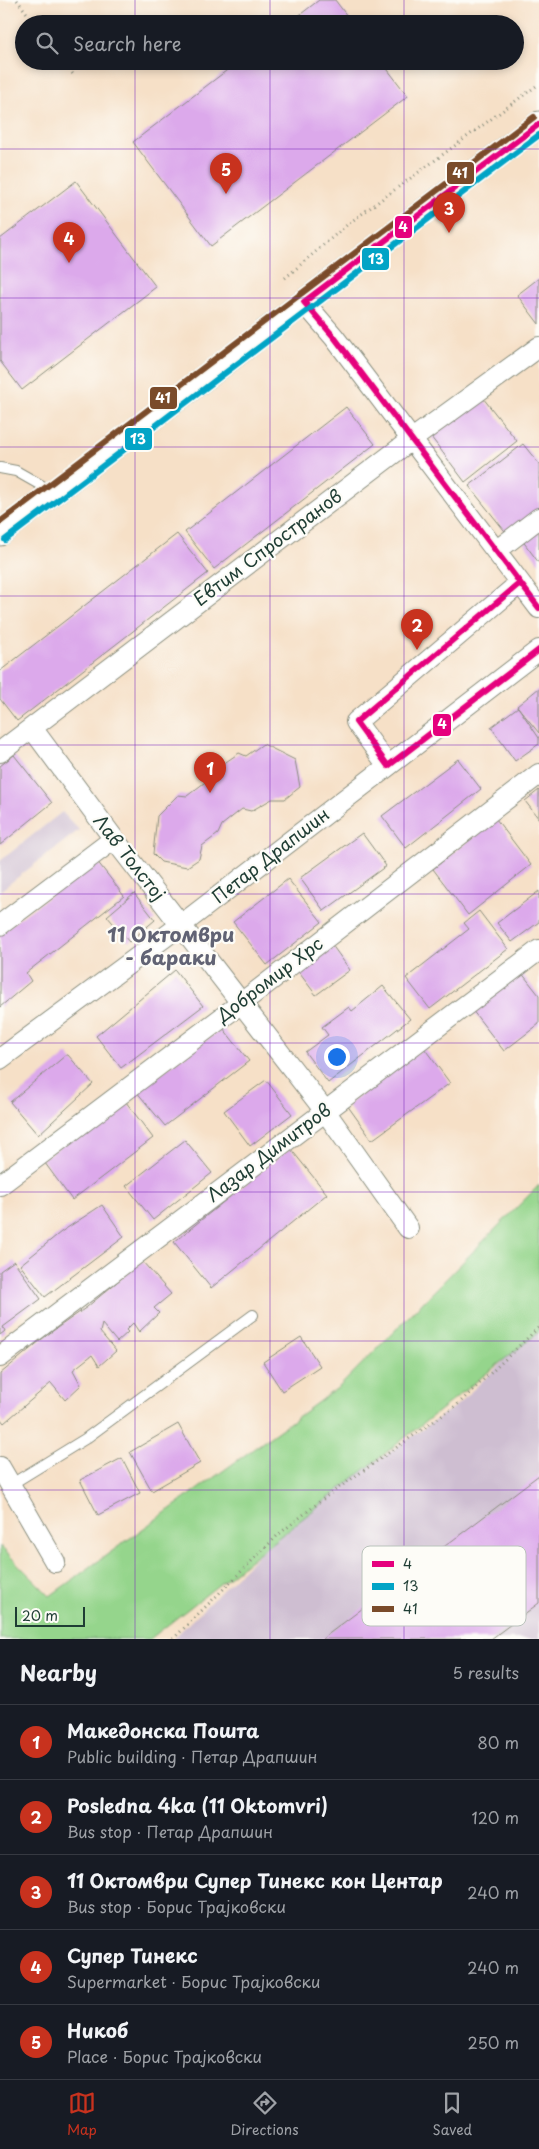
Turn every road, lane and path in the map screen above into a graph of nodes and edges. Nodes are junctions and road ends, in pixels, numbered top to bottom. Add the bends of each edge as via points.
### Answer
1 (17, 0) edge
2 (28, 15) edge
3 (70, 70) edge
4 (75, 77) dead end
5 (539, 84) edge
6 (539, 124) edge
7 (285, 278) dead end
8 (304, 302) junction
9 (539, 347) edge
10 (410, 440) junction
11 (0, 468) edge
12 (53, 492) junction
13 (539, 518) edge
14 (0, 533) edge
15 (496, 551) junction
16 (520, 583) junction
17 (539, 608) edge
18 (539, 650) edge
19 (32, 728) junction
20 (0, 752) edge
21 (388, 766) junction
22 (539, 774) edge
23 (114, 839) junction
24 (0, 925) edge
25 (181, 925) junction
26 (539, 950) edge
27 (240, 1004) junction
28 (0, 1059) edge
29 (325, 1111) junction
30 (0, 1185) edge
31 (408, 1228) dead end
32 (253, 1315) dead end
33 (539, 1327) edge
34 (0, 1357) edge
35 (0, 1467) edge
36 (10, 1485) junction
37 (54, 1562) dead end
38 (173, 1639) edge

1 - 2 path
3 - 4 path
5 - 7 path via 348,224
6 - 8 street
8 - 10 street
8 - 12 street
9 - 10 street, Евтим Спространов
10 - 15 street
10 - 19 street, Евтим Спространов
11 - 12 lane via 16,471
12 - 14 street
13 - 15 street
15 - 16 street
16 - 17 street
16 - 21 street via 356,722
18 - 21 street, Петар Драпшин
19 - 20 street, Евтим Спространов
19 - 23 street, Лав Толстој
21 - 25 street, Петар Драпшин
22 - 27 street, Добромир Хрс
23 - 24 street
23 - 25 street, Лав Толстој
25 - 27 street, Лав Толстој
25 - 28 street, Петар Драпшин
26 - 29 street, Лазар Димитров
27 - 29 street, Лав Толстој
27 - 30 street, Добромир Хрс
29 - 31 street, Лав Толстој
29 - 34 street, Лазар Димитров
32 - 36 lane via 85,1439
33 - 38 path via 457,1405 327,1496 279,1534
35 - 36 street
36 - 37 street

